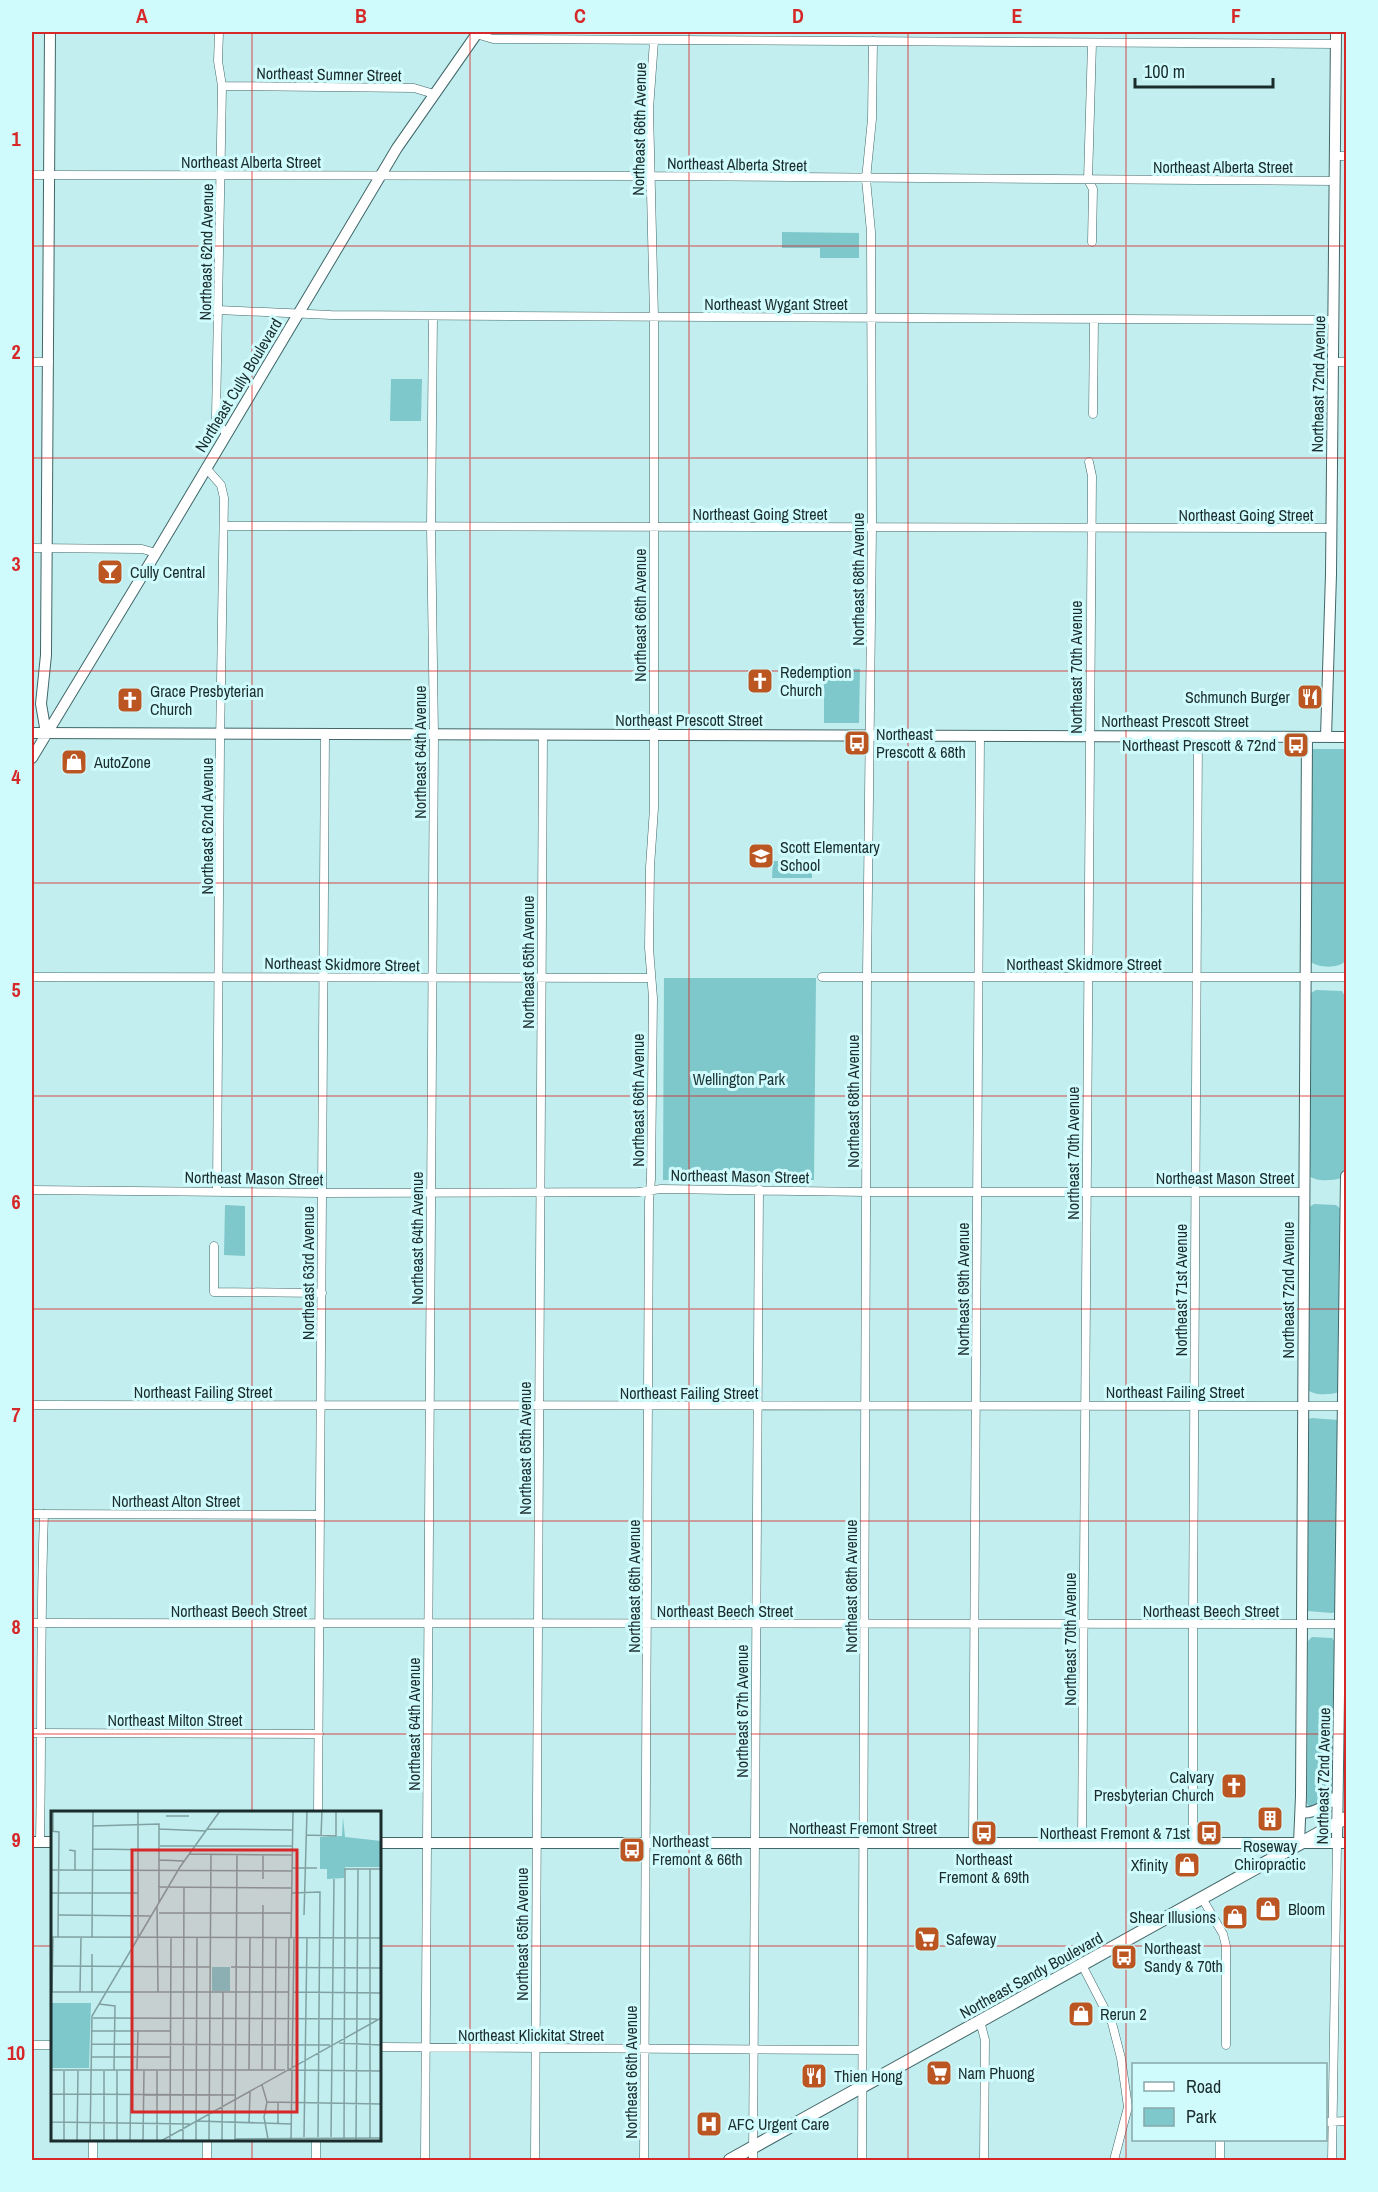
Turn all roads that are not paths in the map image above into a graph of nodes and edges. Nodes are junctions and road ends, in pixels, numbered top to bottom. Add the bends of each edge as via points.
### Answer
1 (50, 32) edge
2 (219, 32) edge
3 (1336, 32) edge
4 (477, 33) edge
5 (654, 41) junction
6 (873, 41) junction
7 (1092, 43) junction
8 (1336, 44) junction
9 (222, 86) junction
10 (434, 94) junction
11 (1341, 156) edge
12 (32, 175) edge
13 (50, 175) junction
14 (220, 175) junction
15 (380, 176) junction
16 (650, 176) junction
17 (866, 179) junction
18 (1088, 180) junction
19 (1335, 181) junction
20 (1092, 242) dead end
21 (218, 310) junction
22 (298, 313) junction
23 (433, 316) junction
24 (654, 317) junction
25 (871, 317) junction
26 (1094, 319) junction
27 (1334, 320) junction
28 (32, 362) edge
29 (48, 362) junction
30 (1333, 362) junction
31 (1347, 362) edge
32 (1093, 414) dead end
33 (227, 434) junction
34 (1089, 462) dead end
35 (206, 468) junction
36 (224, 526) junction
37 (431, 526) junction
38 (654, 527) junction
39 (872, 527) junction
40 (1090, 528) junction
41 (1332, 528) junction
42 (32, 548) edge
43 (47, 548) junction
44 (156, 553) junction
45 (32, 733) edge
46 (46, 733) junction
47 (220, 734) junction
48 (325, 735) junction
49 (434, 735) junction
50 (543, 735) junction
51 (653, 735) junction
52 (870, 736) junction
53 (980, 736) junction
54 (1089, 736) junction
55 (1198, 736) junction
56 (1306, 737) junction
57 (1326, 737) junction
58 (1347, 737) edge
59 (32, 758) edge
60 (867, 976) junction
61 (32, 977) edge
62 (822, 977) dead end
63 (1305, 977) junction
64 (1347, 977) edge
65 (220, 978) junction
66 (542, 978) junction
67 (651, 978) junction
68 (979, 978) junction
69 (1088, 978) junction
70 (1197, 978) junction
71 (323, 979) junction
72 (432, 979) junction
73 (1347, 1176) edge
74 (759, 1189) junction
75 (32, 1190) edge
76 (650, 1190) junction
77 (217, 1191) junction
78 (1196, 1191) junction
79 (540, 1192) junction
80 (866, 1192) junction
81 (977, 1192) junction
82 (1086, 1192) junction
83 (1304, 1192) junction
84 (1346, 1192) edge
85 (322, 1193) junction
86 (431, 1193) junction
87 (214, 1246) dead end
88 (322, 1293) junction
89 (32, 1405) edge
90 (321, 1406) junction
91 (429, 1406) junction
92 (539, 1406) junction
93 (648, 1406) junction
94 (757, 1406) junction
95 (866, 1406) junction
96 (976, 1406) junction
97 (1085, 1406) junction
98 (1194, 1406) junction
99 (1302, 1406) junction
100 (1345, 1406) edge
101 (32, 1514) edge
102 (44, 1514) junction
103 (320, 1515) junction
104 (32, 1623) edge
105 (41, 1624) junction
106 (319, 1624) junction
107 (428, 1624) junction
108 (755, 1624) junction
109 (864, 1624) junction
110 (975, 1624) junction
111 (1084, 1624) junction
112 (1302, 1624) junction
113 (1343, 1624) edge
114 (537, 1625) junction
115 (647, 1625) junction
116 (1193, 1625) junction
117 (32, 1733) edge
118 (41, 1733) junction
119 (319, 1734) junction
120 (1337, 1796) junction
121 (318, 1811) edge
122 (1301, 1812) junction
123 (1341, 1820) edge
124 (36, 1842) edge
125 (536, 1842) junction
126 (381, 1843) edge
127 (427, 1843) junction
128 (646, 1843) junction
129 (754, 1843) junction
130 (864, 1843) junction
131 (973, 1843) junction
132 (1082, 1843) junction
133 (1193, 1843) junction
134 (1299, 1843) junction
135 (1342, 1843) edge
136 (1202, 1898) junction
137 (1082, 1965) junction
138 (980, 2022) junction
139 (32, 2045) edge
140 (51, 2045) edge
141 (1226, 2045) dead end
142 (381, 2048) edge
143 (426, 2048) junction
144 (535, 2049) junction
145 (645, 2049) junction
146 (754, 2050) junction
147 (862, 2050) junction
148 (862, 2087) junction
149 (1131, 2107) edge
150 (1347, 2121) edge
151 (1329, 2122) edge
152 (93, 2141) edge
153 (207, 2141) edge
154 (316, 2141) edge
155 (1220, 2141) edge
156 (753, 2154) edge
157 (93, 2160) edge
158 (207, 2160) edge
159 (316, 2160) edge
160 (425, 2160) edge
161 (535, 2160) edge
162 (644, 2160) edge
163 (730, 2160) edge
164 (862, 2160) edge
165 (984, 2160) edge
166 (1114, 2160) edge
167 (1220, 2160) edge
168 (1332, 2160) edge

1 - 13 street
2 - 9 street, Northeast 62nd Avenue
3 - 8 street, Northeast 72nd Avenue
4 - 5 street via 493,39
4 - 10 street, Northeast Cully Boulevard
5 - 6 street
5 - 16 street, Northeast 66th Avenue
6 - 7 street
6 - 17 street, Northeast 68th Avenue
7 - 8 street
7 - 18 street
8 - 11 street, Northeast 72nd Avenue
9 - 10 street, Northeast Sumner Street via 414,88
9 - 14 street, Northeast 62nd Avenue
10 - 15 street, Northeast Cully Boulevard
11 - 19 street, Northeast 72nd Avenue
12 - 13 street, Northeast Alberta Street
13 - 14 street, Northeast Alberta Street
13 - 29 street
14 - 15 street, Northeast Alberta Street
14 - 21 street, Northeast 62nd Avenue
15 - 16 street, Northeast Alberta Street
15 - 22 street, Northeast Cully Boulevard
16 - 17 street, Northeast Alberta Street
16 - 24 street, Northeast 66th Avenue
17 - 18 street, Northeast Alberta Street
17 - 25 street, Northeast 68th Avenue via 871,231
18 - 19 street, Northeast Alberta Street
18 - 20 street via 1093,189
19 - 27 street, Northeast 72nd Avenue
21 - 22 street, Northeast Wygant Street
21 - 33 street, Northeast 62nd Avenue via 216,418
22 - 23 street, Northeast Wygant Street
22 - 33 street, Northeast Cully Boulevard
23 - 24 street, Northeast Wygant Street
23 - 37 street, Northeast 64th Avenue
24 - 25 street, Northeast Wygant Street
24 - 38 street, Northeast 66th Avenue
25 - 26 street, Northeast Wygant Street
25 - 39 street, Northeast 68th Avenue
26 - 27 street, Northeast Wygant Street
26 - 32 street
27 - 30 street, Northeast 72nd Avenue
28 - 29 street
29 - 43 street
30 - 31 street
30 - 41 street, Northeast 72nd Avenue
33 - 35 street, Northeast Cully Boulevard
34 - 40 street, Northeast 70th Avenue
35 - 36 street, Northeast 62nd Avenue via 224,490
35 - 44 street, Northeast Cully Boulevard
36 - 37 street, Northeast Going Street
36 - 47 street, Northeast 62nd Avenue
37 - 38 street, Northeast Going Street
37 - 49 street, Northeast 64th Avenue
38 - 39 street, Northeast Going Street
38 - 51 street, Northeast 66th Avenue
39 - 40 street, Northeast Going Street
39 - 52 street, Northeast 68th Avenue
40 - 41 street, Northeast Going Street
40 - 54 street, Northeast 70th Avenue
41 - 57 street, Northeast 72nd Avenue
42 - 43 street
43 - 44 street via 142,549
43 - 46 street via 46,655 41,704
44 - 46 street, Northeast Cully Boulevard
45 - 46 street, Northeast Prescott Street
46 - 47 street, Northeast Prescott Street
46 - 59 street, Northeast Cully Boulevard
47 - 48 street, Northeast Prescott Street
47 - 65 street, Northeast 62nd Avenue
48 - 49 street, Northeast Prescott Street
48 - 71 street, Northeast 63rd Avenue
49 - 50 street, Northeast Prescott Street
49 - 72 street, Northeast 64th Avenue
50 - 51 street, Northeast Prescott Street
50 - 66 street, Northeast 65th Avenue
51 - 52 street, Northeast Prescott Street
51 - 67 street, Northeast 66th Avenue
52 - 53 street, Northeast Prescott Street
52 - 60 street, Northeast 68th Avenue
53 - 54 street, Northeast Prescott Street
53 - 68 street, Northeast 69th Avenue
54 - 55 street, Northeast Prescott Street
54 - 69 street, Northeast 70th Avenue
55 - 56 street, Northeast Prescott Street
55 - 70 street, Northeast 71st Avenue
56 - 57 street, Northeast Prescott Street
56 - 63 street, Northeast 72nd Avenue
57 - 58 street, Northeast Prescott Street
60 - 62 street, Northeast Skidmore Street
60 - 68 street, Northeast Skidmore Street
60 - 80 street, Northeast 68th Avenue
61 - 65 street, Northeast Skidmore Street
63 - 64 street, Northeast Skidmore Street
63 - 70 street, Northeast Skidmore Street
63 - 83 street, Northeast 72nd Avenue
65 - 71 street, Northeast Skidmore Street
65 - 77 street, Northeast 62nd Avenue
66 - 67 street, Northeast Skidmore Street
66 - 72 street, Northeast Skidmore Street
66 - 79 street, Northeast 65th Avenue
67 - 76 street, Northeast 66th Avenue
68 - 69 street, Northeast Skidmore Street
68 - 81 street, Northeast 69th Avenue
69 - 70 street, Northeast Skidmore Street
69 - 82 street, Northeast 70th Avenue
70 - 78 street, Northeast 71st Avenue
71 - 72 street, Northeast Skidmore Street
71 - 85 street, Northeast 63rd Avenue
72 - 86 street, Northeast 64th Avenue
73 - 84 street, Northeast 72nd Avenue
74 - 76 street, Northeast Mason Street
74 - 80 street, Northeast Mason Street
74 - 94 street, Northeast 67th Avenue
75 - 77 street, Northeast Mason Street
76 - 79 street, Northeast Mason Street
76 - 93 street, Northeast 66th Avenue
77 - 85 street, Northeast Mason Street
78 - 82 street, Northeast Mason Street
78 - 83 street, Northeast Mason Street
78 - 98 street, Northeast 71st Avenue
79 - 86 street, Northeast Mason Street
79 - 92 street, Northeast 65th Avenue
80 - 81 street, Northeast Mason Street
80 - 95 street, Northeast 68th Avenue
81 - 82 street, Northeast Mason Street
81 - 96 street, Northeast 69th Avenue
82 - 97 street, Northeast 70th Avenue
83 - 99 street, Northeast 72nd Avenue
84 - 100 street, Northeast 72nd Avenue
85 - 86 street, Northeast Mason Street
85 - 88 street, Northeast 63rd Avenue
86 - 91 street, Northeast 64th Avenue
87 - 88 street via 214,1292
88 - 90 street, Northeast 63rd Avenue
89 - 90 street, Northeast Failing Street
90 - 91 street, Northeast Failing Street
90 - 103 street, Northeast 63rd Avenue
91 - 92 street, Northeast Failing Street
91 - 107 street, Northeast 64th Avenue
92 - 93 street, Northeast Failing Street
92 - 114 street, Northeast 65th Avenue
93 - 94 street, Northeast Failing Street
93 - 115 street, Northeast 66th Avenue
94 - 95 street, Northeast Failing Street
94 - 108 street, Northeast 67th Avenue
95 - 96 street, Northeast Failing Street
95 - 109 street, Northeast 68th Avenue
96 - 97 street, Northeast Failing Street
96 - 110 street, Northeast 69th Avenue
97 - 98 street, Northeast Failing Street
97 - 111 street, Northeast 70th Avenue
98 - 99 street, Northeast Failing Street
98 - 116 street, Northeast 71st Avenue
99 - 100 street, Northeast Failing Street
99 - 112 street, Northeast 72nd Avenue
100 - 113 street, Northeast 72nd Avenue
101 - 102 street, Northeast Alton Street
102 - 103 street, Northeast Alton Street
102 - 105 street
103 - 106 street, Northeast 63rd Avenue
104 - 105 street, Northeast Beech Street
105 - 106 street, Northeast Beech Street
105 - 118 street
106 - 107 street, Northeast Beech Street
106 - 119 street, Northeast 63rd Avenue
107 - 114 street, Northeast Beech Street
107 - 127 street, Northeast 64th Avenue
108 - 109 street, Northeast Beech Street
108 - 115 street, Northeast Beech Street
108 - 129 street, Northeast 67th Avenue
109 - 110 street, Northeast Beech Street
109 - 130 street, Northeast 68th Avenue
110 - 111 street, Northeast Beech Street
110 - 131 street, Northeast 69th Avenue
111 - 116 street, Northeast Beech Street
111 - 132 street, Northeast 70th Avenue
112 - 113 street, Northeast Beech Street
112 - 116 street, Northeast Beech Street
112 - 122 street, Northeast 72nd Avenue
113 - 120 street, Northeast 72nd Avenue
114 - 115 street, Northeast Beech Street
114 - 125 street, Northeast 65th Avenue
115 - 128 street, Northeast 66th Avenue
116 - 133 street, Northeast 71st Avenue
117 - 118 street, Northeast Milton Street
118 - 119 street, Northeast Milton Street
118 - 124 street
119 - 121 street, Northeast 63rd Avenue
120 - 122 street via 1307,1813
120 - 123 street, Northeast 72nd Avenue
122 - 134 street, Northeast 72nd Avenue
123 - 134 main road, Northeast Sandy Boulevard
123 - 135 street, Northeast 72nd Avenue
125 - 127 street, Northeast Fremont Street
125 - 128 street, Northeast Fremont Street
125 - 144 street, Northeast 65th Avenue
126 - 127 street, Northeast Fremont Street
127 - 143 street, Northeast 64th Avenue
128 - 129 street, Northeast Fremont Street
128 - 145 street, Northeast 66th Avenue
129 - 130 street, Northeast Fremont Street
129 - 146 street, Northeast 67th Avenue
130 - 131 street, Northeast Fremont Street
130 - 147 street, Northeast 68th Avenue
131 - 132 street, Northeast Fremont Street
132 - 133 street, Northeast Fremont Street
133 - 134 street, Northeast Fremont Street
134 - 135 street, Northeast Fremont Street
134 - 136 main road, Northeast Sandy Boulevard
135 - 151 street, Northeast 72nd Avenue
136 - 137 main road, Northeast Sandy Boulevard
136 - 141 street via 1226,1946
137 - 138 main road, Northeast Sandy Boulevard
137 - 149 street via 1116,2036
138 - 148 main road, Northeast Sandy Boulevard
138 - 165 street via 985,2040
139 - 140 street
142 - 143 street, Northeast Klickitat Street
143 - 144 street, Northeast Klickitat Street
143 - 160 street, Northeast 64th Avenue
144 - 145 street, Northeast Klickitat Street
144 - 161 street, Northeast 65th Avenue
145 - 146 street, Northeast Klickitat Street
145 - 162 street, Northeast 66th Avenue
146 - 147 street, Northeast Klickitat Street
146 - 156 street, Northeast 67th Avenue
147 - 148 street, Northeast 68th Avenue
148 - 156 main road, Northeast Sandy Boulevard
148 - 164 street, Northeast 68th Avenue
149 - 166 street
150 - 151 street
151 - 168 street, Northeast 72nd Avenue
152 - 157 street
153 - 158 street
154 - 159 street
155 - 167 street
156 - 163 main road, Northeast Sandy Boulevard

